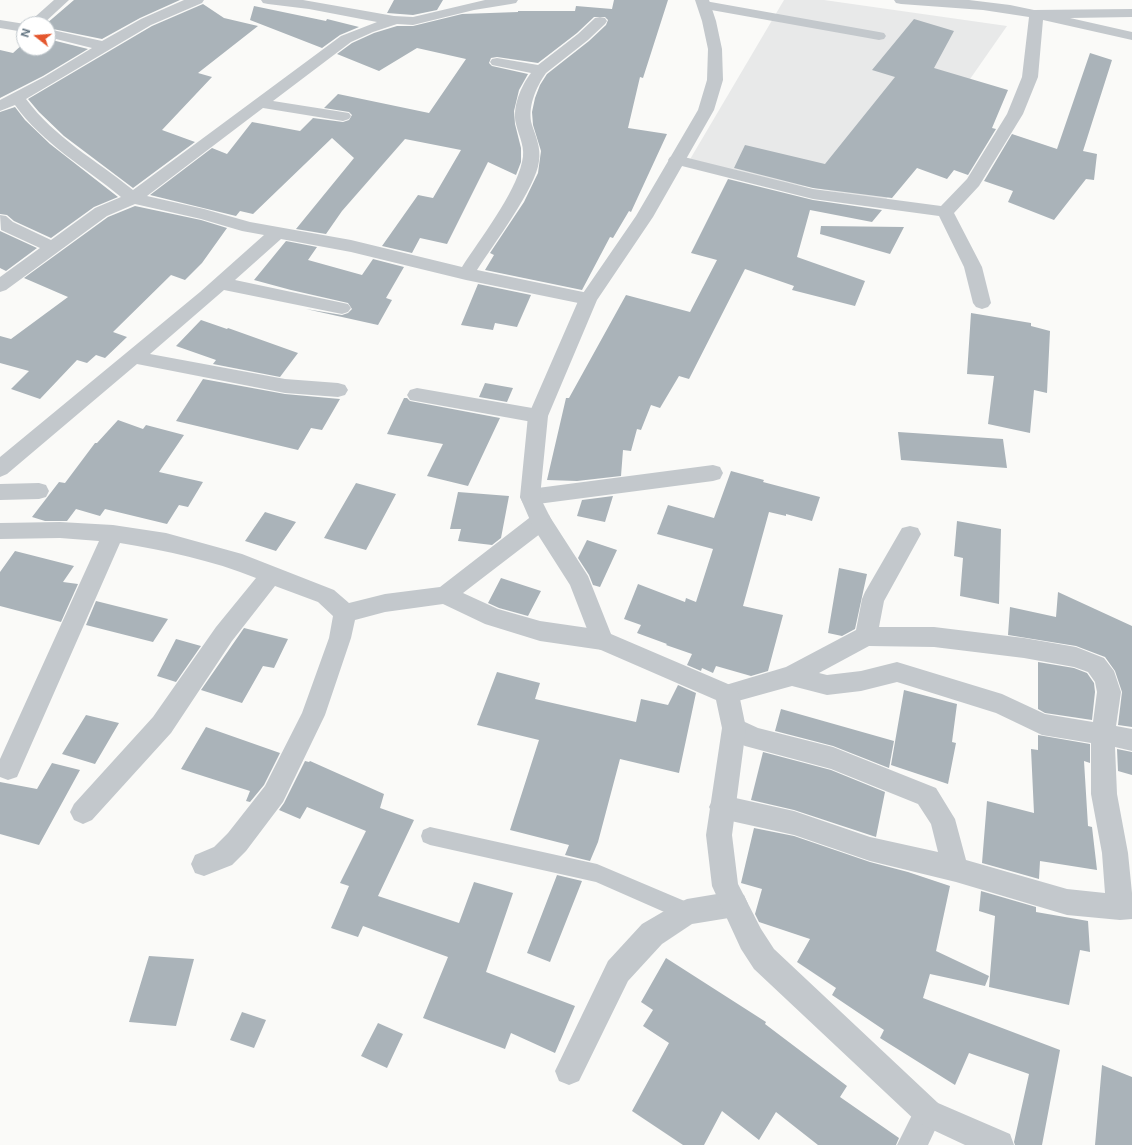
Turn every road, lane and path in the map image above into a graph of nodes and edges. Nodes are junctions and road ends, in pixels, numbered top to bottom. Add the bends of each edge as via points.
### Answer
1 (62, 0) edge
2 (197, 0) edge
3 (268, 0) edge
4 (360, 0) edge
5 (511, 0) edge
6 (901, 0) edge
7 (704, 2) edge
8 (991, 3) edge
9 (351, 13) junction
10 (1132, 13) edge
11 (1036, 14) junction
12 (43, 16) edge
13 (396, 20) junction
14 (600, 21) dead end
15 (0, 24) edge
16 (16, 27) edge
17 (56, 34) edge
18 (879, 36) dead end
19 (1132, 36) edge
20 (104, 46) junction
21 (496, 62) dead end
22 (541, 70) junction
23 (18, 98) junction
24 (259, 104) junction
25 (0, 106) edge
26 (343, 116) dead end
27 (676, 160) junction
28 (133, 198) junction
29 (945, 212) junction
30 (0, 220) edge
31 (277, 233) junction
32 (53, 248) junction
33 (466, 274) junction
34 (219, 283) junction
35 (0, 286) edge
36 (588, 299) junction
37 (982, 302) dead end
38 (342, 308) dead end
39 (133, 357) junction
40 (338, 390) dead end
41 (417, 395) dead end
42 (538, 416) junction
43 (0, 469) edge
44 (713, 473) dead end
45 (39, 491) dead end
46 (0, 492) edge
47 (530, 497) junction
48 (541, 521) junction
49 (0, 530) edge
50 (113, 533) junction
51 (910, 534) dead end
52 (271, 575) junction
53 (445, 595) junction
54 (345, 613) junction
55 (866, 636) junction
56 (602, 640) junction
57 (792, 676) junction
58 (727, 694) junction
59 (734, 728) junction
60 (1103, 734) junction
61 (1132, 740) edge
62 (8, 769) dead end
63 (722, 807) junction
64 (83, 812) dead end
65 (430, 836) dead end
66 (204, 864) dead end
67 (956, 869) junction
68 (734, 904) junction
69 (1126, 906) edge
70 (687, 912) junction
71 (569, 1071) dead end
72 (928, 1113) junction
73 (912, 1145) edge
74 (999, 1145) edge

1 - 12 street
2 - 20 street via 182,5
3 - 9 street
4 - 9 street
5 - 13 street via 413,21
6 - 8 street via 930,3
7 - 18 street
7 - 27 street via 715,49 715,80 706,110
8 - 11 street
9 - 13 street
10 - 11 street
11 - 19 street
11 - 29 street via 1030,77 1015,114 973,182
13 - 24 street via 346,39
14 - 22 street
15 - 16 street
17 - 20 street
20 - 23 street
21 - 22 street
22 - 33 street via 526,97 523,115 530,139 531,161 525,179
23 - 25 street
23 - 28 street via 49,134
24 - 26 street
24 - 28 street
27 - 29 street via 813,194
27 - 36 street via 644,217
28 - 31 street
28 - 32 street via 101,212
29 - 37 street via 973,267
30 - 32 street via 6,226
31 - 33 street via 351,246
31 - 34 street
32 - 35 street
33 - 36 street
34 - 38 street
34 - 39 street
36 - 42 street
39 - 40 street via 285,386
39 - 43 street
41 - 42 street
42 - 47 street
44 - 47 street
45 - 46 street
47 - 48 street
48 - 53 street
48 - 56 street via 580,582
49 - 50 street
50 - 52 street via 166,542 227,558
50 - 62 street
51 - 55 street via 873,599
52 - 54 street via 326,596
52 - 64 street via 224,634 162,725
53 - 54 street via 385,602
53 - 56 street via 493,617 540,631
54 - 66 street via 340,638 313,715 274,794 223,856
55 - 57 street
55 - 60 street via 934,637 1024,648 1085,660 1096,665 1106,678 1109,692
56 - 58 street
57 - 58 street
57 - 60 street via 828,685 861,681 897,672 1002,704 1042,724
58 - 59 street
59 - 63 street
59 - 67 street via 754,738 833,758 927,796 942,819
60 - 61 street
60 - 69 street via 1104,794
63 - 67 street via 794,823 870,849
63 - 68 street via 719,835 725,886
65 - 70 lane via 597,873
67 - 69 street via 1067,902
68 - 70 street
68 - 72 street via 750,939 764,959
70 - 71 street via 652,934 618,971
72 - 73 street
72 - 74 street

